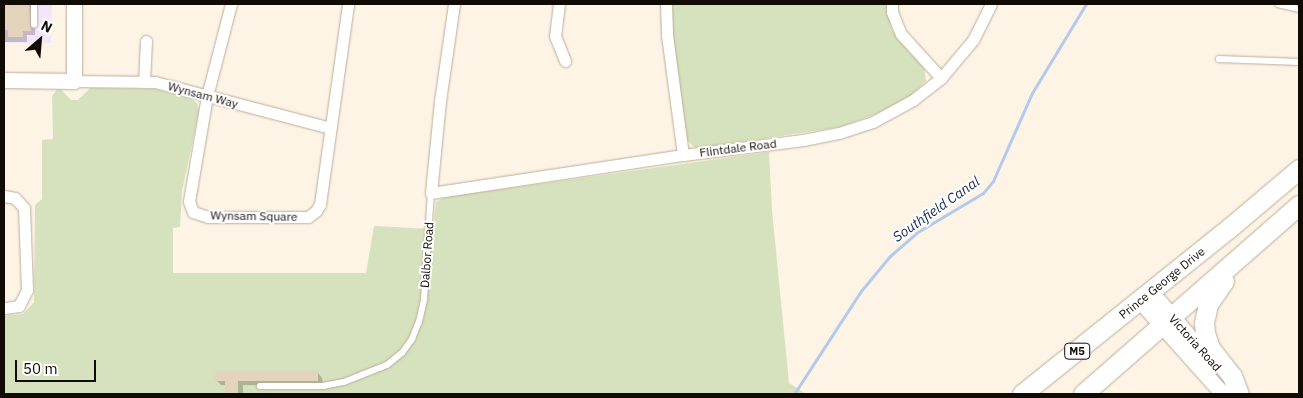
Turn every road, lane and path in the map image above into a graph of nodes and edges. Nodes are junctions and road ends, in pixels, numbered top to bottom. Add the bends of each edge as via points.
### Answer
1 (34, 4) edge
2 (74, 4) edge
3 (231, 4) edge
4 (348, 4) edge
5 (454, 4) edge
6 (559, 4) edge
7 (666, 4) edge
8 (892, 4) edge
9 (991, 4) edge
10 (1278, 4) edge
11 (1299, 9) edge
12 (34, 24) dead end
13 (146, 40) dead end
14 (1219, 59) dead end
15 (565, 61) dead end
16 (1299, 62) edge
17 (941, 78) junction
18 (4, 80) edge
19 (74, 81) junction
20 (144, 82) junction
21 (208, 96) junction
22 (330, 128) junction
23 (683, 155) junction
24 (1299, 169) edge
25 (431, 193) junction
26 (4, 196) edge
27 (1299, 205) edge
28 (1250, 249) junction
29 (1146, 296) junction
30 (4, 308) edge
31 (1167, 321) junction
32 (260, 386) dead end
33 (1022, 394) edge
34 (1083, 394) edge
35 (1223, 394) edge
36 (1239, 394) edge

1 - 12 lane
2 - 19 street
3 - 21 street, Wynsam Square
4 - 22 street, Wynsam Square
5 - 25 street, Dalbor Road
6 - 15 street via 555,36
7 - 23 street
8 - 17 street via 900,34
9 - 17 street, Flintdale Road via 973,40
10 - 11 lane
13 - 20 street
14 - 16 lane
17 - 23 street, Flintdale Road via 913,100 873,122 839,133
18 - 19 street
19 - 20 street, Wynsam Way
20 - 21 street, Wynsam Way
21 - 22 street, Wynsam Way
21 - 22 street, Wynsam Square via 188,201 193,212 208,217 308,217 316,212 320,204
23 - 25 street, Flintdale Road
24 - 29 main road, Prince George Drive / M5
25 - 32 lane, Dalbor Road via 424,300 412,339 402,353 388,365 344,382 323,386
26 - 30 street via 20,202 26,215 27,290 22,302 14,308
27 - 28 main road
28 - 31 main road
28 - 36 main road via 1238,268 1212,296 1204,324 1210,348 1232,376
29 - 31 street, Victoria Road
29 - 33 main road, Prince George Drive / M5
31 - 34 main road
31 - 35 street, Victoria Road
31 - 36 street, Victoria Road

